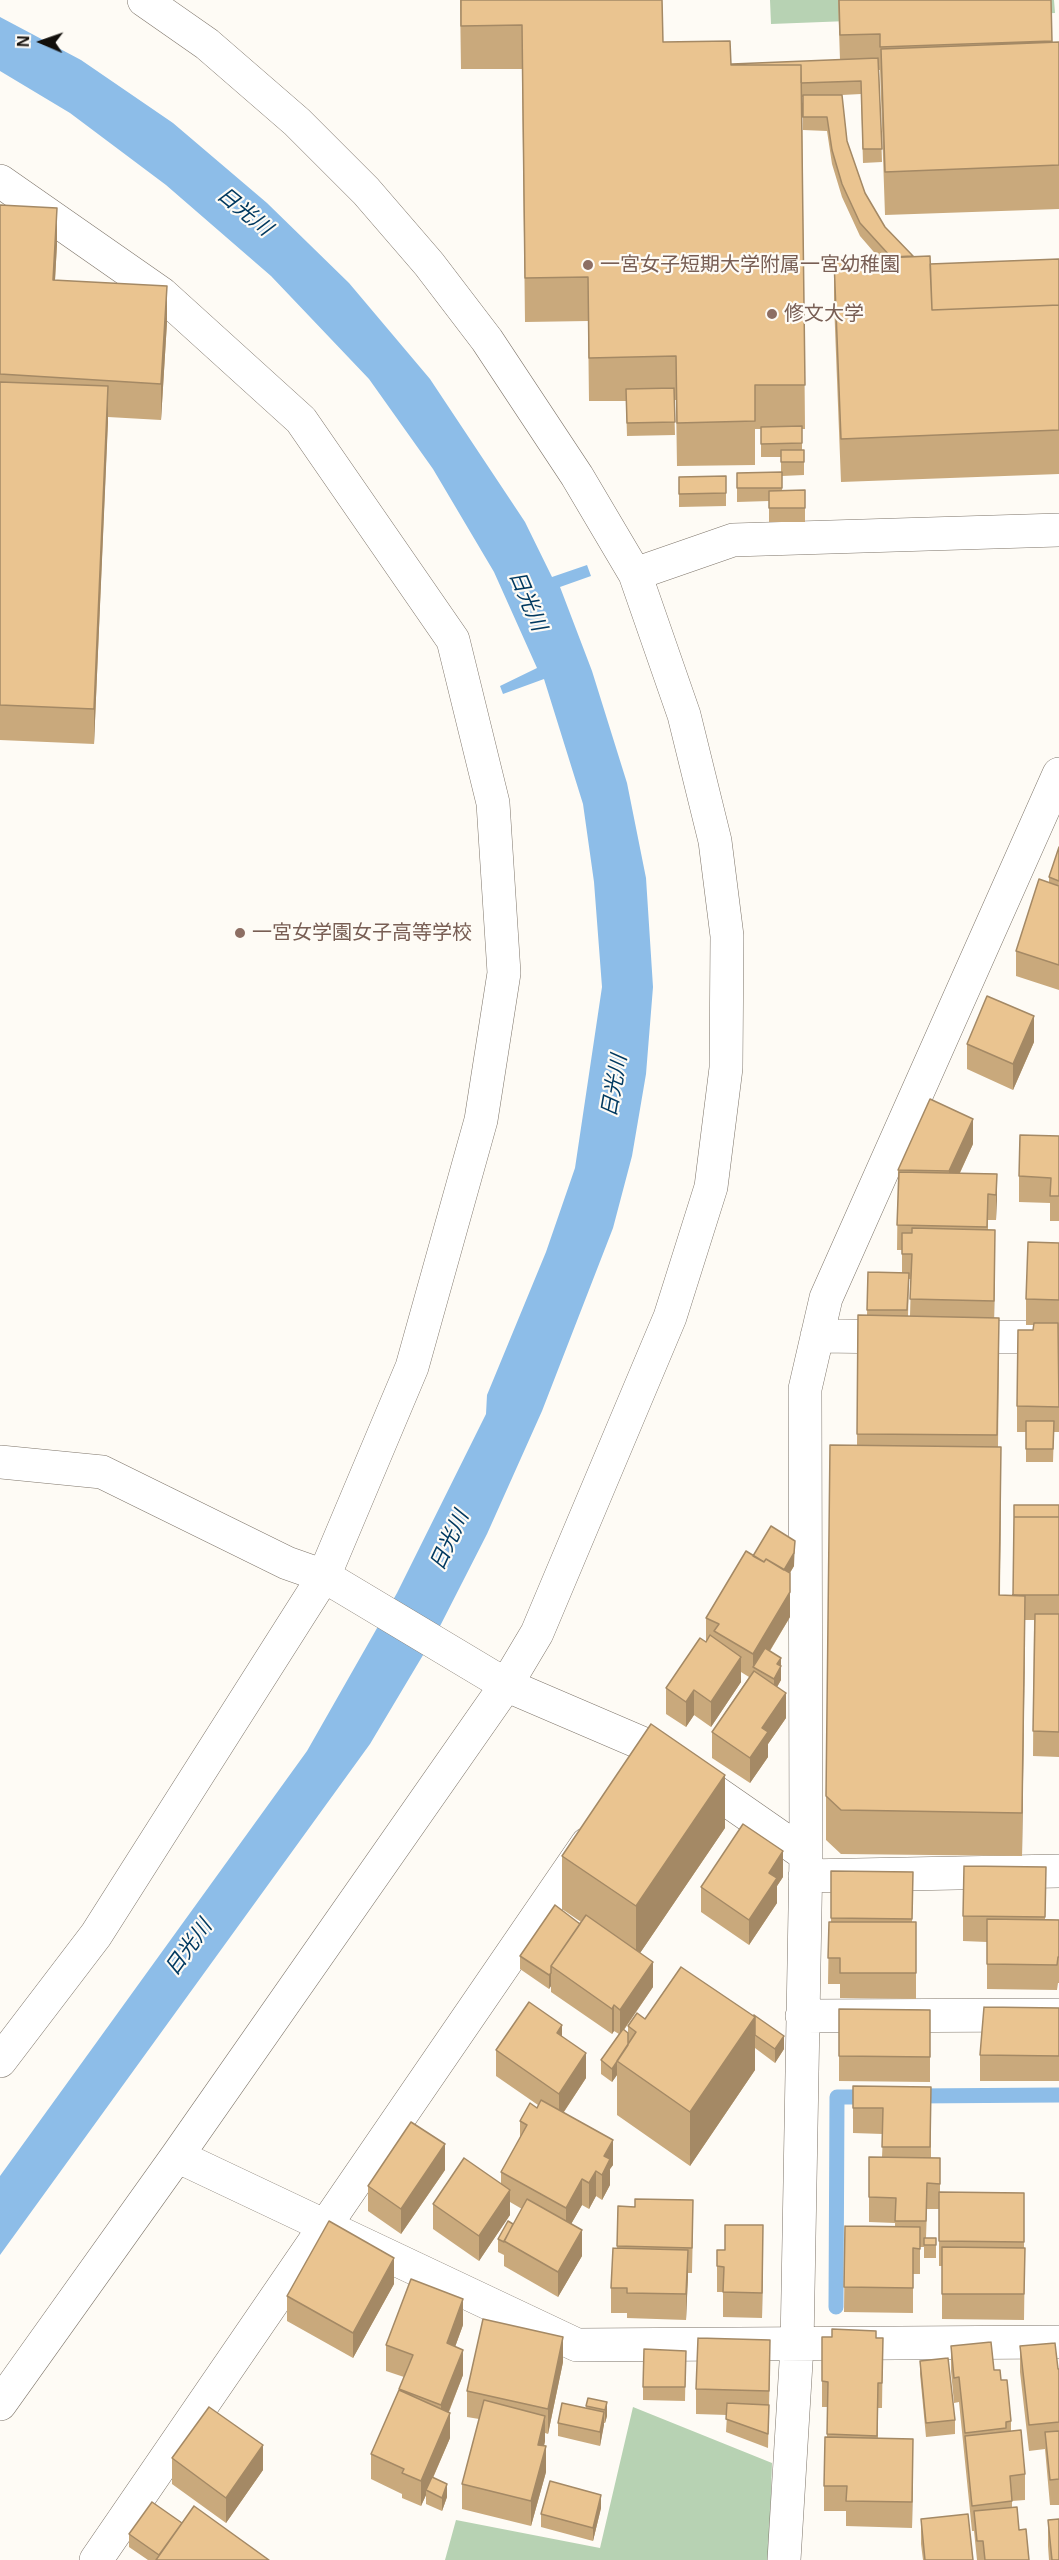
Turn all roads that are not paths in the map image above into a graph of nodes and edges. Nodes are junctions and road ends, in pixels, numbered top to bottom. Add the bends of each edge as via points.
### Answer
1 (144, 0) edge
2 (0, 181) edge
3 (1059, 530) edge
4 (635, 574) junction
5 (1059, 774) edge
6 (817, 1336) junction
7 (1059, 1337) edge
8 (0, 1462) edge
9 (331, 1581) junction
10 (500, 1682) junction
11 (653, 1748) junction
12 (633, 1777) edge
13 (606, 1816) edge
14 (805, 1866) junction
15 (1059, 1871) edge
16 (1059, 2015) edge
17 (802, 2016) junction
18 (0, 2061) edge
19 (177, 2156) junction
20 (325, 2225) junction
21 (1059, 2342) edge
22 (797, 2346) junction
23 (0, 2404) edge
24 (96, 2560) edge
25 (784, 2560) edge

1 - 4 street via 207,44 297,122 366,190 487,339 577,476
2 - 9 street via 162,294 301,420 453,640 493,803 504,973 481,1120 412,1367
3 - 4 street via 733,540
4 - 10 street via 684,715 715,841 727,936 726,1068 711,1187 670,1317 537,1633
5 - 6 street via 826,1298
6 - 7 street
6 - 14 street via 805,1389
8 - 9 street via 102,1472
9 - 10 street
9 - 18 street via 96,1935
10 - 11 street
10 - 19 street
11 - 12 street
11 - 14 street
13 - 20 street
14 - 15 street
14 - 17 street
16 - 17 street
17 - 22 street
19 - 20 street
19 - 23 street
20 - 22 street via 577,2345
20 - 24 street
21 - 22 street
22 - 25 street

